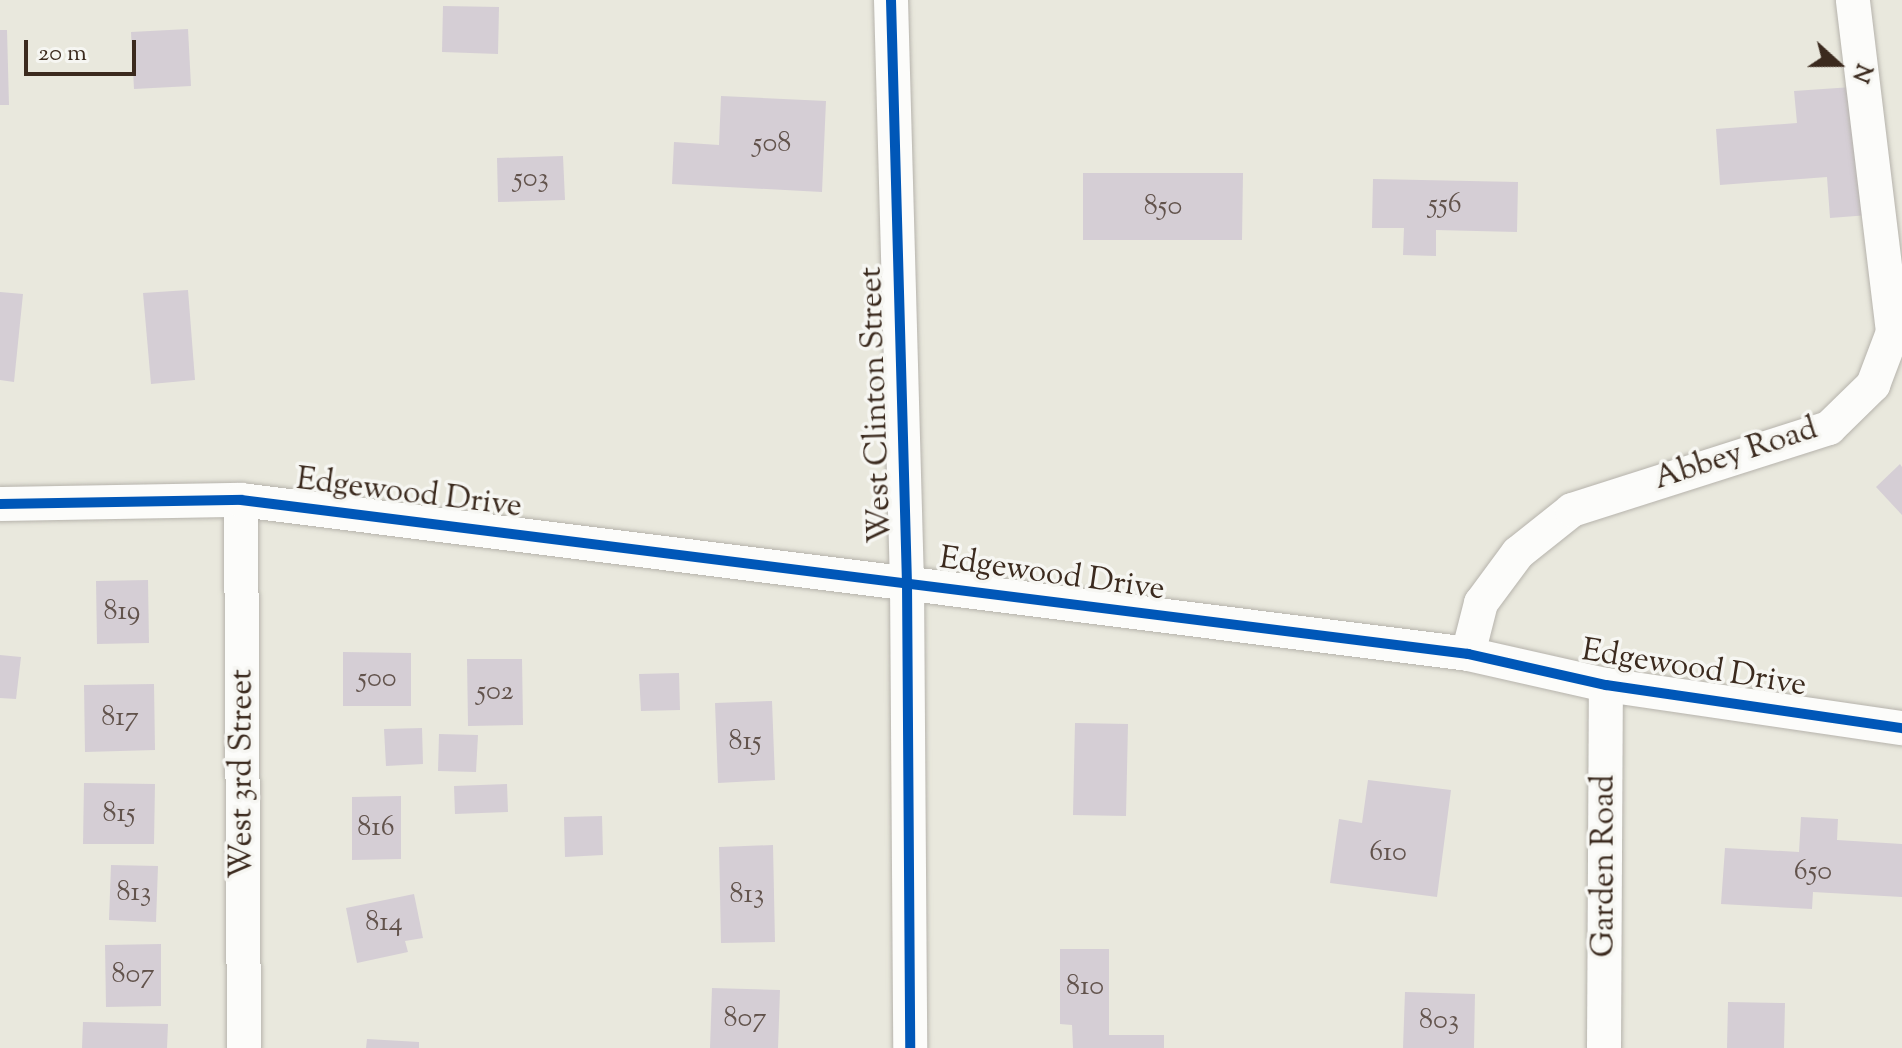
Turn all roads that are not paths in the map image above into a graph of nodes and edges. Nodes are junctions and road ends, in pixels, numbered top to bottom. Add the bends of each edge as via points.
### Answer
1 (891, 0) edge
2 (1853, 0) edge
3 (241, 500) junction
4 (0, 504) edge
5 (907, 582) junction
6 (1468, 654) junction
7 (1606, 685) junction
8 (1902, 728) edge
9 (244, 1048) edge
10 (910, 1048) edge
11 (1604, 1048) edge

1 - 5 street, West Clinton Street
2 - 6 street, Abbey Road via 1893,332 1873,385 1829,428 1572,510 1534,537 1481,603
3 - 4 street, Edgewood Drive
3 - 5 street, Edgewood Drive
3 - 9 street, West 3rd Street
5 - 6 street, Edgewood Drive
5 - 10 street, West Clinton Street
6 - 7 street, Edgewood Drive
7 - 8 street, Edgewood Drive
7 - 11 street, Garden Road

